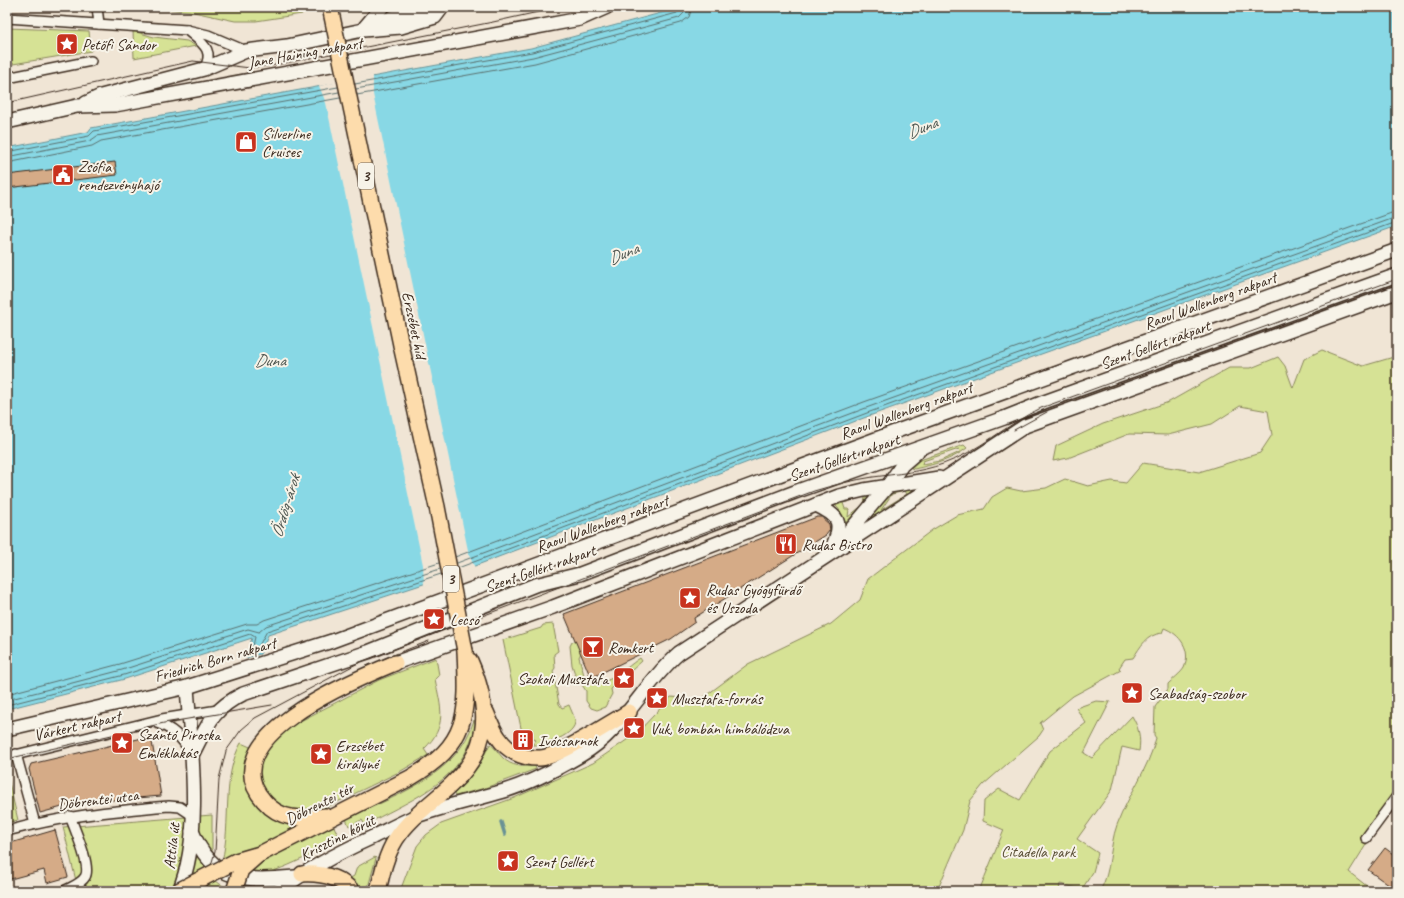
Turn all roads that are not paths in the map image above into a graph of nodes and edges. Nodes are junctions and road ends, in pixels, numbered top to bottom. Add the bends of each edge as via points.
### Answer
1 (97, 7) edge
2 (330, 7) edge
3 (382, 7) edge
4 (421, 7) edge
5 (608, 7) edge
6 (445, 8) edge
7 (400, 11) edge
8 (7, 18) edge
9 (99, 24) junction
10 (187, 30) junction
11 (363, 30) junction
12 (246, 51) junction
13 (91, 61) dead end
14 (204, 69) junction
15 (7, 78) edge
16 (77, 106) junction
17 (7, 122) edge
18 (1397, 250) edge
19 (1397, 275) edge
20 (1397, 292) edge
21 (925, 446) junction
22 (947, 477) junction
23 (887, 487) junction
24 (816, 505) junction
25 (831, 552) junction
26 (428, 607) joint
27 (465, 651) junction
28 (395, 663) joint
29 (187, 687) junction
30 (484, 708) junction
31 (218, 710) junction
32 (629, 712) junction
33 (189, 714) junction
34 (154, 722) junction
35 (7, 729) edge
36 (192, 755) junction
37 (12, 756) edge
38 (1397, 796) edge
39 (192, 810) junction
40 (337, 814) junction
41 (70, 816) junction
42 (414, 818) junction
43 (34, 824) junction
44 (191, 829) junction
45 (7, 831) edge
46 (1366, 838) dead end
47 (260, 854) junction
48 (299, 876) junction
49 (64, 891) edge
50 (179, 891) edge
51 (234, 891) edge
52 (279, 891) edge
53 (352, 891) edge
54 (378, 891) edge

1 - 9 street
2 - 27 main road, Erzsébet híd / 3, bridge via 437,507
3 - 11 main road
4 - 6 main road
5 - 16 main road, Jane Haining rakpart via 580,19 115,105
6 - 7 main road
6 - 11 main road via 435,17 401,27
7 - 11 main road
8 - 9 street
9 - 10 street
10 - 12 street via 208,35
10 - 14 street via 209,53
11 - 12 main road via 287,46
12 - 14 main road
13 - 15 street
14 - 16 main road via 101,96
16 - 17 main road, Jane Haining rakpart
18 - 26 main road, Raoul Wallenberg rakpart via 900,430
19 - 21 main road, Szent Gellért rakpart
20 - 22 main road, Szent Gellért rakpart via 1025,426
21 - 23 main road, Szent Gellért rakpart via 902,465
21 - 31 main road, Szent Gellért rakpart via 795,492 580,574 535,585 368,652 243,694
22 - 23 main road, Szent Gellért rakpart
22 - 25 main road, Szent Gellért rakpart
23 - 24 main road, Szent Gellért rakpart via 839,496
23 - 25 main road, Szent Gellért rakpart
24 - 25 main road via 833,514 839,525
24 - 28 main road, Szent Gellért rakpart via 553,607
25 - 32 main road, Szent Gellért rakpart via 678,653 657,675
26 - 29 main road, Friedrich Born rakpart via 332,641
27 - 30 main road, 3 via 475,674
27 - 40 main road, Döbrentei tér / 3 via 466,704 451,745 429,767
28 - 40 main road via 362,677 292,717 276,728 258,749 251,775 254,787 271,810 282,816 310,819
29 - 33 main road
29 - 35 main road, Friedrich Born rakpart
30 - 32 main road via 497,736 506,747 518,754 541,758 576,742
30 - 42 main road, 3 via 483,732 469,763 456,781
31 - 33 street, Várkert rakpart
31 - 36 main road, Szent Gellért rakpart
32 - 42 main road, Szent Gellért rakpart via 600,742 559,767 506,790
33 - 34 street, Várkert rakpart
33 - 36 main road
34 - 36 street via 168,726 178,734
34 - 37 street, Várkert rakpart
36 - 39 main road
37 - 43 street
38 - 46 street
39 - 41 street, Döbrentei utca via 169,806
39 - 44 main road, Attila út
40 - 47 main road, Döbrentei tér / 3
41 - 43 street, Döbrentei utca
41 - 49 street via 87,873 82,881
42 - 48 main road, Krisztina körút / 3 via 350,848
42 - 54 main road via 390,849
43 - 45 street, Döbrentei utca
44 - 48 main road via 204,854 216,867 229,874 254,880
44 - 50 main road, Attila út via 188,862
47 - 50 main road, 3, bridge via 236,861
47 - 51 main road, bridge via 242,870
48 - 52 main road, Krisztina körút / 3
48 - 53 main road via 325,875 340,880

